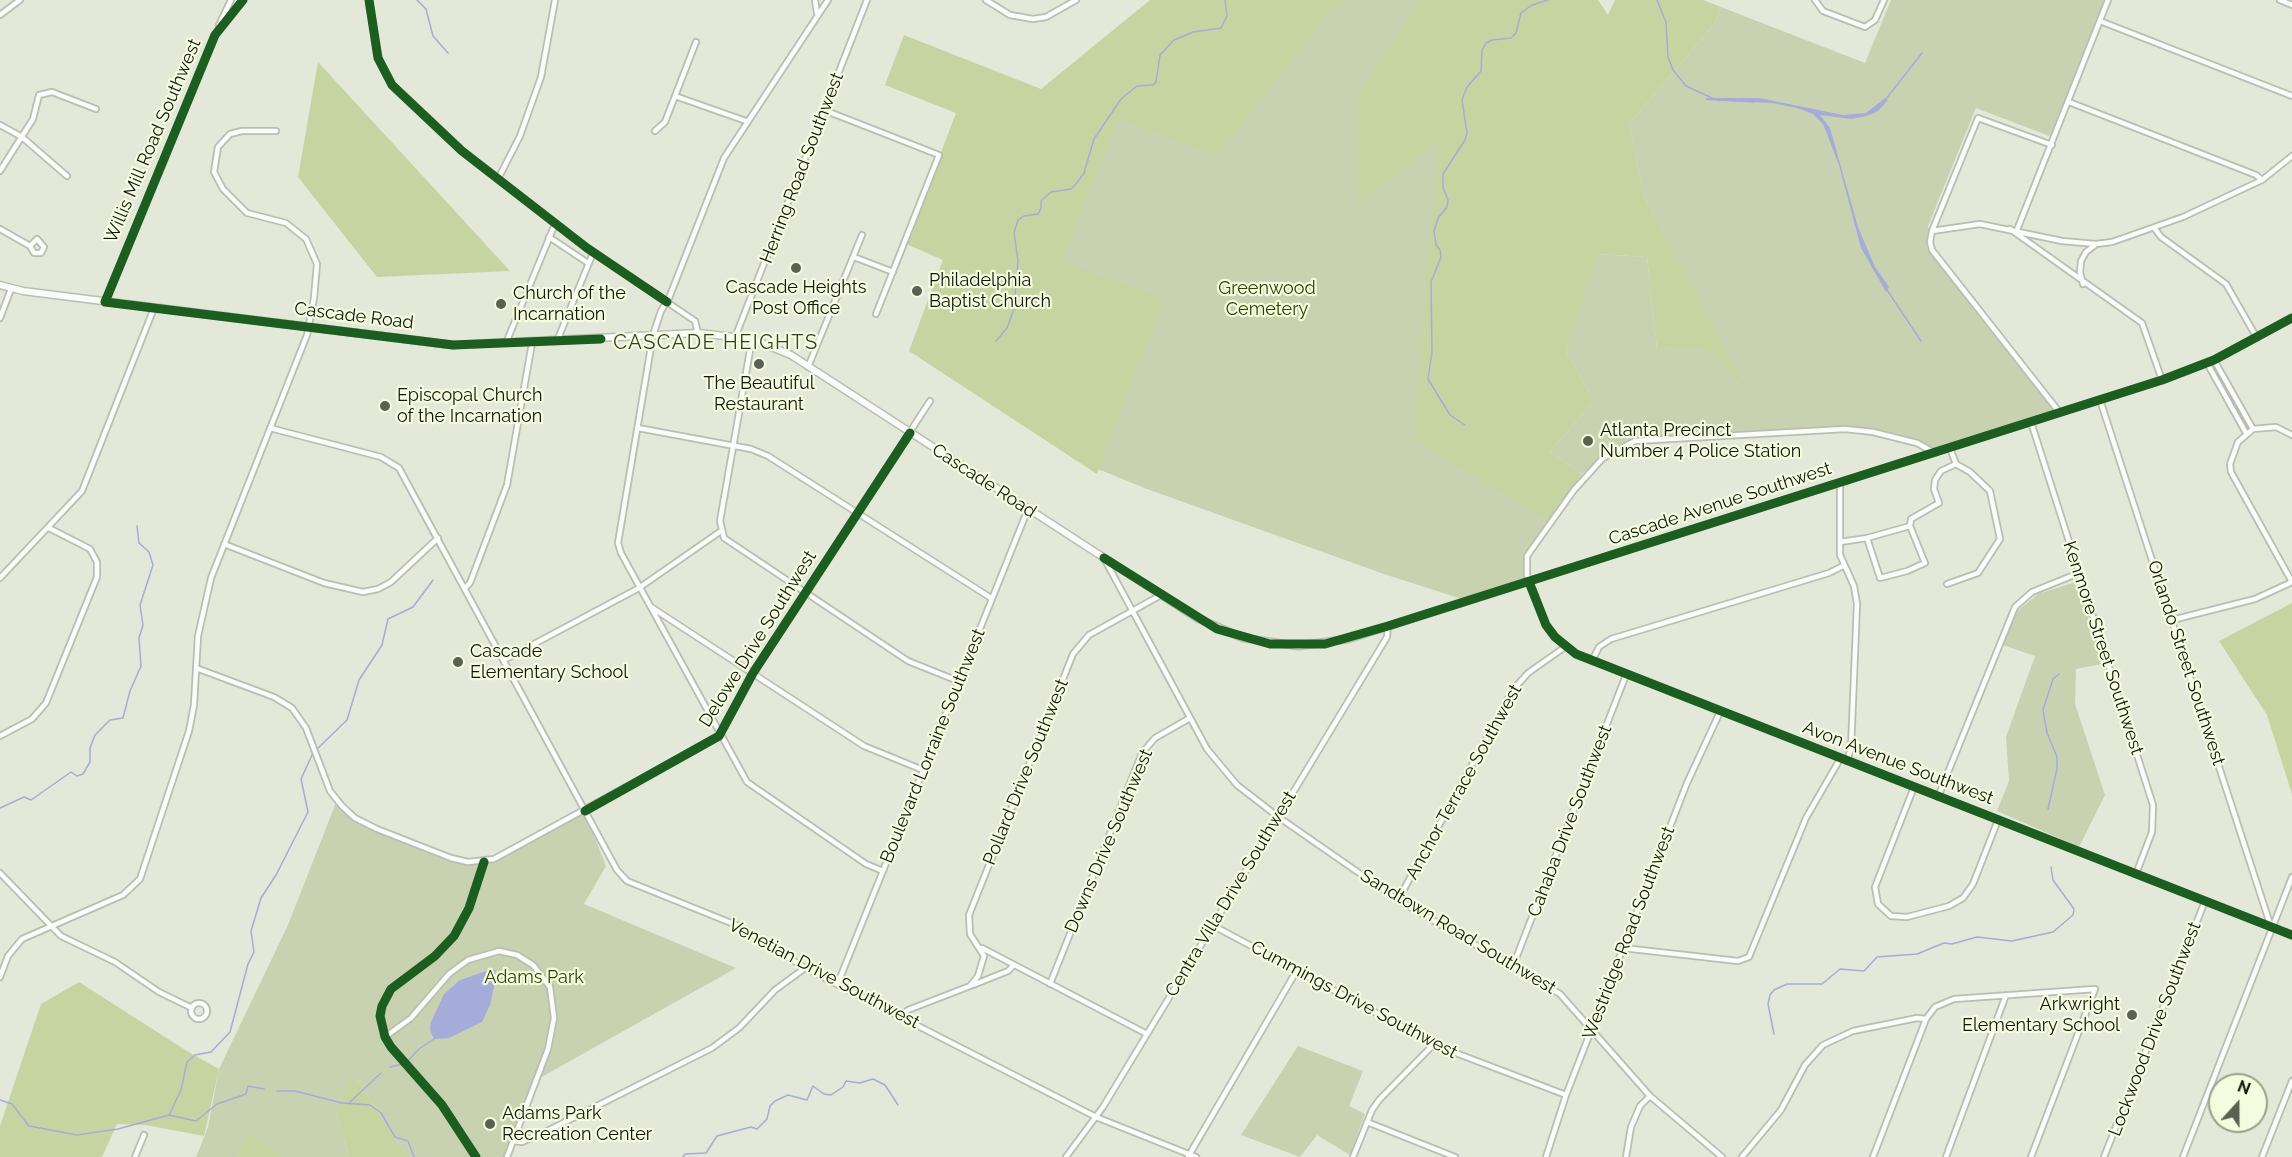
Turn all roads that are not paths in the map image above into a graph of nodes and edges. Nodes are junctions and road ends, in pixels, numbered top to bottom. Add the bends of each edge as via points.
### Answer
1 (20, 0) edge
2 (231, 0) edge
3 (243, 0) edge
4 (369, 0) edge
5 (555, 0) edge
6 (815, 0) edge
7 (828, 0) edge
8 (867, 0) edge
9 (986, 0) edge
10 (1076, 0) edge
11 (1815, 0) edge
12 (1884, 0) edge
13 (2108, 0) edge
14 (2280, 0) edge
15 (2292, 4) edge
16 (817, 14) junction
17 (0, 15) edge
18 (2100, 21) junction
19 (215, 34) junction
20 (696, 42) dead end
21 (675, 96) junction
22 (2292, 96) edge
23 (2069, 102) junction
24 (96, 110) dead end
25 (824, 110) junction
26 (746, 122) junction
27 (0, 125) edge
28 (276, 131) dead end
29 (655, 131) dead end
30 (22, 137) junction
31 (2052, 145) junction
32 (2292, 156) edge
33 (0, 171) edge
34 (67, 176) dead end
35 (498, 179) junction
36 (2262, 180) junction
37 (555, 224) junction
38 (2008, 228) junction
39 (2155, 228) junction
40 (0, 229) edge
41 (2017, 230) junction
42 (1932, 231) junction
43 (862, 235) dead end
44 (549, 237) junction
45 (2096, 244) junction
46 (30, 246) dead end
47 (593, 253) junction
48 (854, 257) junction
49 (588, 263) junction
50 (893, 272) junction
51 (2083, 284) junction
52 (0, 285) edge
53 (11, 289) junction
54 (105, 302) junction
55 (667, 302) junction
56 (154, 308) junction
57 (876, 314) dead end
58 (0, 318) edge
59 (2292, 318) edge
60 (308, 327) junction
61 (698, 333) junction
62 (653, 335) junction
63 (736, 335) junction
64 (2257, 338) junction
65 (752, 339) junction
66 (557, 341) junction
67 (532, 343) junction
68 (506, 344) junction
69 (2211, 361) junction
70 (808, 367) junction
71 (2162, 380) junction
72 (2100, 400) junction
73 (930, 401) dead end
74 (2060, 413) junction
75 (2031, 422) junction
76 (270, 428) junction
77 (638, 428) junction
78 (2253, 429) junction
79 (910, 433) junction
80 (2246, 433) junction
81 (2292, 435) edge
82 (733, 446) junction
83 (1950, 448) junction
84 (1935, 453) junction
85 (1956, 464) junction
86 (1840, 483) junction
87 (1028, 509) junction
88 (858, 513) junction
89 (1910, 526) junction
90 (49, 528) junction
91 (721, 531) junction
92 (438, 538) junction
93 (1867, 538) junction
94 (1840, 542) junction
95 (224, 544) junction
96 (1104, 558) junction
97 (1843, 566) junction
98 (2079, 573) junction
99 (0, 578) edge
100 (1529, 582) junction
101 (2292, 582) edge
102 (1947, 584) dead end
103 (465, 588) junction
104 (639, 588) junction
105 (1154, 590) joint
106 (805, 593) junction
107 (1161, 595) junction
108 (991, 598) junction
109 (649, 605) junction
110 (1133, 610) junction
111 (2172, 620) junction
112 (1388, 626) junction
113 (1565, 647) junction
114 (504, 660) junction
115 (1592, 661) junction
116 (196, 668) junction
117 (753, 673) junction
118 (1626, 675) junction
119 (958, 681) junction
120 (1720, 712) junction
121 (1190, 718) junction
122 (0, 736) edge
123 (719, 736) junction
124 (1840, 759) junction
125 (1847, 761) junction
126 (923, 770) junction
127 (1914, 787) junction
128 (1938, 797) junction
129 (585, 811) junction
130 (1277, 816) junction
131 (1998, 820) junction
132 (484, 862) junction
133 (883, 872) junction
134 (0, 873) edge
135 (2136, 874) junction
136 (2292, 877) edge
137 (1398, 900) junction
138 (2205, 901) junction
139 (50, 925) junction
140 (1212, 925) junction
141 (2271, 927) junction
142 (2292, 935) edge
143 (981, 948) junction
144 (1623, 948) junction
145 (1014, 965) junction
146 (1514, 966) junction
147 (806, 968) junction
148 (1297, 970) junction
149 (0, 976) edge
150 (838, 983) junction
151 (1050, 984) junction
152 (970, 986) junction
153 (2006, 995) junction
154 (192, 1008) dead end
155 (901, 1015) junction
156 (1926, 1019) junction
157 (1592, 1028) junction
158 (1147, 1034) junction
159 (385, 1037) junction
160 (1434, 1044) junction
161 (2292, 1081) edge
162 (1566, 1095) junction
163 (1650, 1096) junction
164 (1096, 1117) junction
165 (1367, 1122) junction
166 (144, 1134) dead end
167 (513, 1141) junction
168 (1188, 1156) edge
169 (135, 1157) edge
170 (476, 1157) edge
171 (507, 1157) edge
172 (1066, 1157) edge
173 (1196, 1157) edge
174 (1353, 1157) edge
175 (1455, 1157) edge
176 (1546, 1157) edge
177 (1626, 1157) edge
178 (1722, 1157) edge
179 (1742, 1157) edge
180 (1873, 1157) edge
181 (1946, 1157) edge
182 (2031, 1157) edge
183 (2104, 1157) edge
184 (2183, 1157) edge
185 (2262, 1157) edge

1 - 17 street
2 - 19 street
3 - 19 street, Willis Mill Road Southwest
4 - 35 street via 378,58 385,76 441,133
5 - 35 street via 541,77 520,136
6 - 16 street
7 - 16 street
8 - 25 street, Herring Road Southwest
9 - 10 street via 1010,15 1033,19 1046,17
11 - 12 street via 1823,11 1865,27 1875,20
13 - 18 street
14 - 15 street
16 - 26 street
18 - 22 street
18 - 23 street
19 - 54 street, Willis Mill Road Southwest
20 - 21 street
21 - 26 street
21 - 29 street via 665,122
23 - 31 street
23 - 36 street
24 - 30 street via 43,92
25 - 50 street via 939,155
25 - 63 street, Herring Road Southwest
26 - 55 street via 711,187
27 - 30 street
28 - 60 street via 242,131 231,135 218,147 214,172 223,189 247,213 286,223 306,239 317,264
30 - 33 street
30 - 34 street
31 - 41 street
31 - 42 street via 1978,118
32 - 36 street
35 - 37 street
36 - 39 street
37 - 44 street
37 - 47 street
38 - 41 street
38 - 42 street via 1980,224
38 - 51 street
39 - 45 street via 2123,240
39 - 64 street via 2161,237 2226,284
40 - 46 street
41 - 45 street
42 - 74 street via 1932,250
43 - 48 street
44 - 49 street
44 - 68 street
45 - 51 street via 2081,261
47 - 49 street
47 - 55 street
48 - 50 street
48 - 70 street
49 - 66 street
50 - 57 street
51 - 71 street via 2142,323
52 - 53 main road, Cascade Road
53 - 54 main road, Cascade Road
53 - 58 street
54 - 56 main road, Cascade Road
55 - 61 street via 694,321
55 - 62 street
56 - 60 main road, Cascade Road
56 - 90 street via 87,482
59 - 64 main road, Cascade Avenue Southwest
60 - 68 main road, Cascade Road via 453,345
60 - 76 street
61 - 62 main road, Cascade Road
61 - 63 main road, Cascade Road
62 - 66 main road, Cascade Road
62 - 77 street
63 - 65 main road, Cascade Road
64 - 69 main road, Cascade Avenue Southwest
65 - 70 main road, Cascade Road via 779,349
65 - 82 street
66 - 67 main road, Cascade Road
67 - 68 main road, Cascade Road
67 - 103 street via 507,485
69 - 71 main road, Cascade Avenue Southwest
69 - 78 street
69 - 80 street
70 - 79 main road, Cascade Road
71 - 72 main road, Cascade Avenue Southwest
72 - 74 main road, Cascade Avenue Southwest
72 - 111 street, Orlando Street Southwest
73 - 79 street, Delowe Drive Southwest
74 - 75 main road, Cascade Avenue Southwest
75 - 83 main road, Cascade Avenue Southwest
75 - 98 street, Kenmore Street Southwest
76 - 92 street, Venetian Drive Southwest via 392,462
76 - 95 street
77 - 82 street
77 - 104 street via 618,543
78 - 80 street
78 - 81 street via 2276,427
79 - 87 main road, Cascade Road
79 - 88 street, Delowe Drive Southwest
80 - 101 street via 2232,456 2231,472
82 - 88 street via 768,456
82 - 91 street
83 - 84 main road, Cascade Avenue Southwest
83 - 85 street
84 - 86 main road, Cascade Avenue Southwest
84 - 100 street via 1917,443 1845,429 1635,441 1611,452 1574,490 1527,556
85 - 89 street via 1941,471 1935,480 1939,503 1911,519
85 - 102 street via 1990,491 2000,539 1978,573
86 - 94 street
86 - 100 main road, Cascade Avenue Southwest
87 - 96 main road, Cascade Road
87 - 108 street, Boulevard Lorraine Southwest
88 - 106 street, Delowe Drive Southwest
88 - 108 street
89 - 93 street
89 - 93 street via 1925,563 1906,571 1880,578
90 - 99 street
90 - 122 street via 90,549 98,562 97,577 46,703 32,719
91 - 104 street
91 - 106 street via 730,544
92 - 95 street via 391,582 363,592 324,583
92 - 103 street, Venetian Drive Southwest
93 - 94 street
94 - 97 street
95 - 116 street via 203,606
96 - 105 main road, Cascade Road
96 - 110 street, Sandtown Road Southwest
97 - 115 street via 1611,639 1599,647
97 - 125 street via 1854,586 1857,604 1851,748
98 - 128 street via 2032,592 2015,607
98 - 135 street, Kenmore Street Southwest via 2153,805 2152,832
100 - 112 main road, Cascade Avenue Southwest
100 - 113 street, Avon Avenue Southwest via 1546,625
101 - 111 street via 2255,599
103 - 114 street, Venetian Drive Southwest
104 - 109 street
104 - 114 street
105 - 107 main road, Cascade Avenue Southwest
106 - 117 street, Delowe Drive Southwest
106 - 119 street via 908,660
107 - 110 street, Pollard Drive Southwest
107 - 112 main road, Cascade Avenue Southwest via 1217,629 1270,644 1325,644
108 - 119 street, Boulevard Lorraine Southwest
109 - 117 street
109 - 123 street
110 - 121 street, Sandtown Road Southwest
110 - 143 street, Pollard Drive Southwest via 1089,635 1073,654 969,915 970,934
111 - 141 street, Orlando Street Southwest
112 - 130 street, Centra Villa Drive Southwest via 1387,637
113 - 115 street, Avon Avenue Southwest
113 - 137 street, Anchor Terrace Southwest via 1528,673 1513,690
114 - 129 street, Venetian Drive Southwest
115 - 118 street, Avon Avenue Southwest
116 - 132 street via 274,697 292,708 306,728 330,791 356,818 447,857
116 - 139 street via 189,731 140,879 123,895
117 - 123 street, Delowe Drive Southwest
117 - 126 street via 864,746
118 - 120 street, Avon Avenue Southwest
118 - 146 street, Cahaba Drive Southwest
119 - 126 street, Boulevard Lorraine Southwest
120 - 124 street, Avon Avenue Southwest
120 - 144 street, Westridge Road Southwest via 1687,783
121 - 130 street, Sandtown Road Southwest via 1226,774
121 - 151 street, Downs Drive Southwest via 1155,738 1142,753
123 - 129 street, Delowe Drive Southwest
123 - 133 street via 740,774 755,790
124 - 125 street, Avon Avenue Southwest
124 - 144 street via 1806,818 1749,957 1738,961
125 - 127 street, Avon Avenue Southwest
126 - 133 street, Boulevard Lorraine Southwest
127 - 128 street, Avon Avenue Southwest
127 - 131 street via 1875,887 1878,904 1891,916 1949,906 1963,898 1973,884
128 - 131 street, Avon Avenue Southwest
129 - 132 street, Delowe Drive Southwest
129 - 147 street, Venetian Drive Southwest via 627,881 741,927
130 - 137 street, Sandtown Road Southwest
130 - 140 street, Centra Villa Drive Southwest
131 - 135 street, Avon Avenue Southwest
132 - 159 street via 469,908 454,936 435,956 397,982 386,996 380,1016
133 - 150 street, Boulevard Lorraine Southwest
134 - 139 street
135 - 138 street, Avon Avenue Southwest
136 - 141 street
137 - 146 street, Sandtown Road Southwest
138 - 141 street, Avon Avenue Southwest
138 - 183 street, Lockwood Drive Southwest
139 - 149 street via 14,946
139 - 154 street via 73,944 115,962 159,992
140 - 148 street, Cummings Drive Southwest
140 - 158 street, Centra Villa Drive Southwest
141 - 142 street, Avon Avenue Southwest
141 - 184 street
143 - 145 street
143 - 152 street via 982,966
144 - 157 street, Westridge Road Southwest
145 - 151 street
145 - 152 street
146 - 157 street, Sandtown Road Southwest via 1560,994
147 - 150 street, Venetian Drive Southwest
147 - 167 street via 775,990 739,1028 712,1048 547,1131 522,1142
148 - 160 street, Cummings Drive Southwest
148 - 168 street
150 - 155 street, Venetian Drive Southwest
151 - 158 street
152 - 155 street
153 - 156 street via 1948,1000 1935,1007
153 - 181 street
153 - 182 street via 2095,989
155 - 164 street, Venetian Drive Southwest
156 - 179 street via 1853,1031 1824,1045 1805,1065 1781,1110
156 - 180 street
157 - 162 street, Westridge Road Southwest
157 - 163 street, Sandtown Road Southwest
158 - 164 street, Centra Villa Drive Southwest
159 - 167 street via 411,1018 449,974 468,960 499,951 533,964 550,987 554,1018 548,1049
159 - 170 street via 442,1106
160 - 162 street, Cummings Drive Southwest
160 - 165 street via 1379,1100
161 - 185 street
162 - 176 street, Westridge Road Southwest
163 - 177 street via 1630,1127
163 - 178 street, Sandtown Road Southwest
164 - 168 street, Venetian Drive Southwest
164 - 172 street, Centra Villa Drive Southwest
165 - 174 street
165 - 175 street
166 - 169 street
167 - 171 street
168 - 173 street, Venetian Drive Southwest

